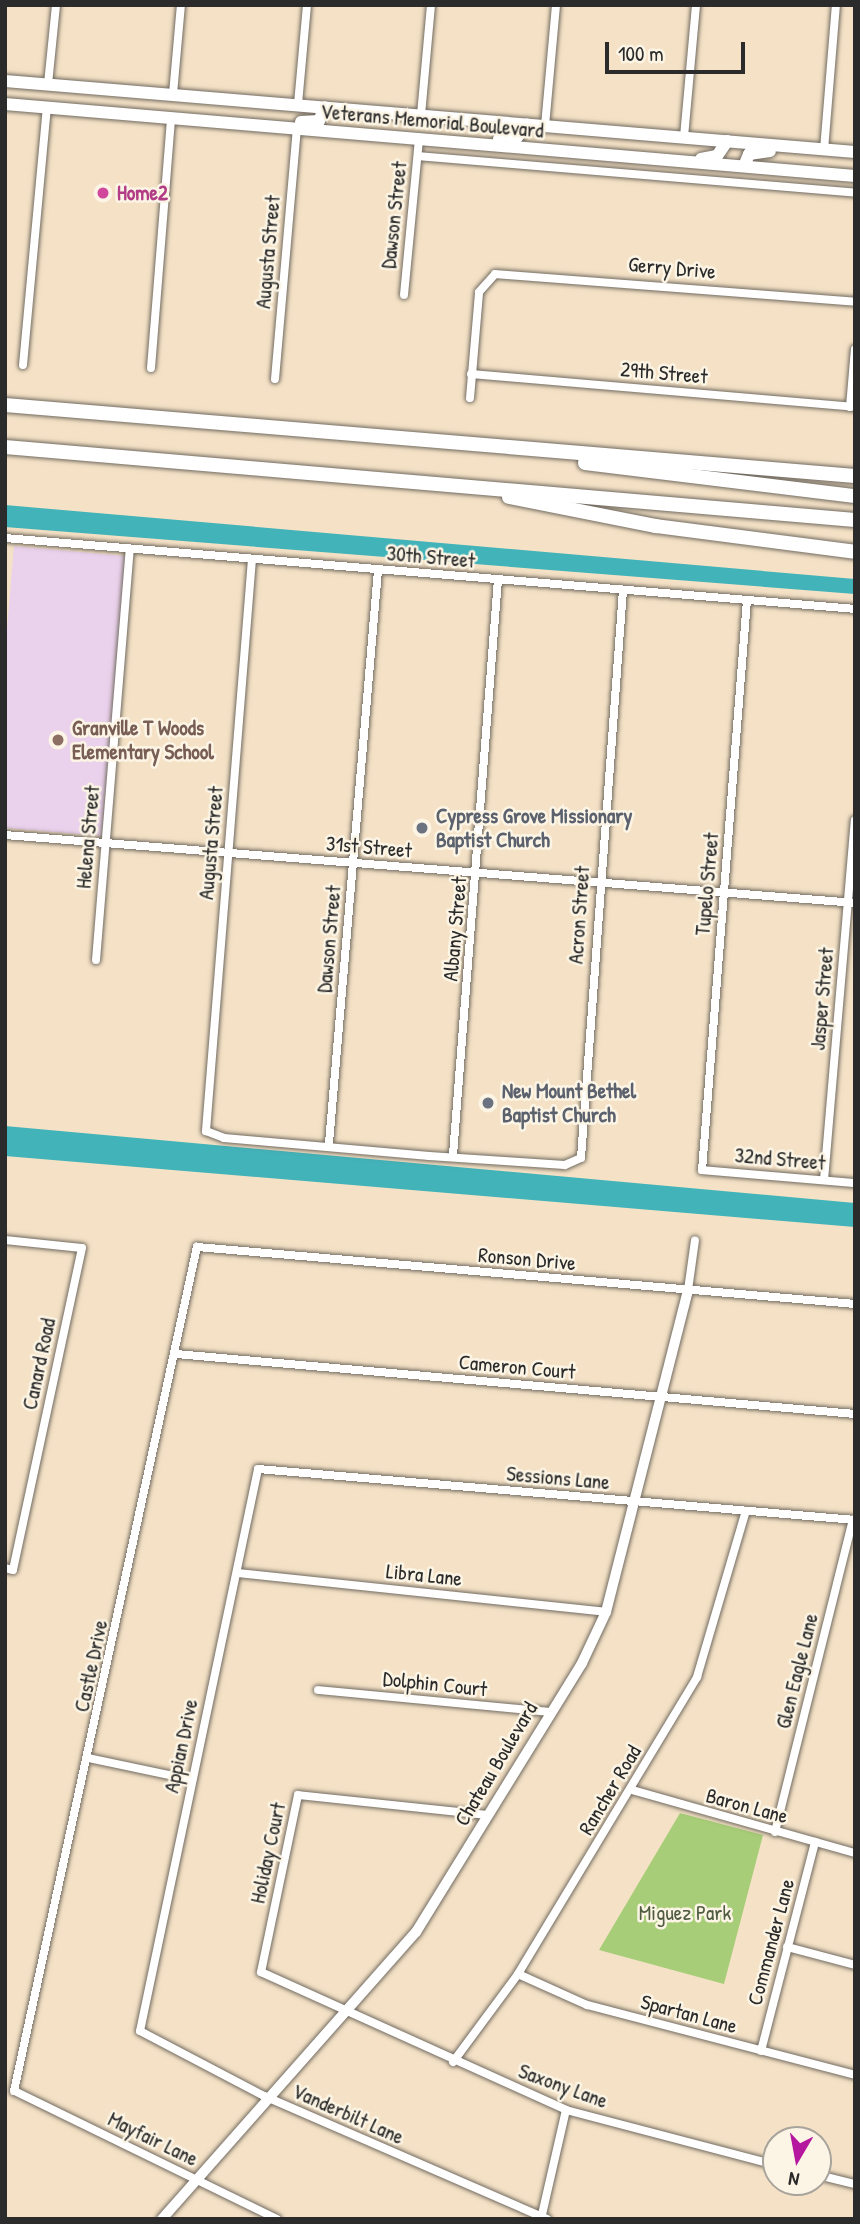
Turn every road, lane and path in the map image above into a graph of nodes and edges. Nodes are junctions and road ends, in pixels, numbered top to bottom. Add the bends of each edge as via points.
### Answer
1 (56, 5) edge
2 (181, 5) edge
3 (307, 5) edge
4 (431, 5) edge
5 (556, 5) edge
6 (696, 5) edge
7 (836, 5) edge
8 (5, 81) edge
9 (48, 84) junction
10 (80, 87) junction
11 (119, 90) junction
12 (173, 93) junction
13 (5, 104) edge
14 (298, 104) junction
15 (47, 107) junction
16 (326, 107) junction
17 (64, 108) junction
18 (104, 112) junction
19 (421, 115) junction
20 (172, 119) junction
21 (231, 124) junction
22 (527, 124) junction
23 (545, 125) junction
24 (297, 129) junction
25 (684, 137) junction
26 (419, 138) junction
27 (436, 140) junction
28 (727, 141) junction
29 (805, 148) junction
30 (824, 150) junction
31 (855, 152) edge
32 (418, 156) junction
33 (648, 158) junction
34 (744, 166) junction
35 (855, 176) edge
36 (855, 193) edge
37 (404, 295) dead end
38 (855, 302) edge
39 (855, 349) edge
40 (23, 365) dead end
41 (150, 369) dead end
42 (471, 374) junction
43 (275, 379) dead end
44 (470, 398) dead end
45 (5, 405) edge
46 (852, 407) edge
47 (467, 445) junction
48 (5, 447) edge
49 (855, 477) edge
50 (439, 483) junction
51 (855, 496) edge
52 (855, 520) edge
53 (5, 538) edge
54 (130, 549) junction
55 (855, 552) edge
56 (253, 559) junction
57 (378, 570) junction
58 (498, 580) junction
59 (623, 590) junction
60 (747, 600) junction
61 (855, 609) edge
62 (855, 820) edge
63 (5, 835) edge
64 (105, 843) junction
65 (228, 853) junction
66 (354, 863) junction
67 (477, 873) junction
68 (599, 883) junction
69 (723, 893) junction
70 (851, 903) edge
71 (96, 960) dead end
72 (329, 1143) junction
73 (453, 1155) junction
74 (702, 1170) joint
75 (824, 1180) junction
76 (855, 1183) edge
77 (5, 1240) edge
78 (695, 1240) dead end
79 (197, 1247) joint
80 (688, 1290) junction
81 (855, 1304) edge
82 (176, 1354) junction
83 (660, 1397) junction
84 (855, 1415) edge
85 (258, 1469) joint
86 (634, 1503) junction
87 (746, 1511) junction
88 (854, 1520) edge
89 (9, 1569) edge
90 (237, 1573) junction
91 (606, 1612) junction
92 (318, 1690) dead end
93 (549, 1712) junction
94 (89, 1758) junction
95 (192, 1780) junction
96 (632, 1790) junction
97 (488, 1815) junction
98 (775, 1832) junction
99 (815, 1842) junction
100 (855, 1853) edge
101 (787, 1947) junction
102 (855, 1965) edge
103 (518, 1974) junction
104 (346, 2015) junction
105 (140, 2031) joint
106 (761, 2051) junction
107 (453, 2062) junction
108 (855, 2075) edge
109 (14, 2091) joint
110 (264, 2096) junction
111 (566, 2110) junction
112 (762, 2161) edge
113 (194, 2178) junction
114 (832, 2178) edge
115 (855, 2184) edge
116 (543, 2218) edge
117 (162, 2219) edge
118 (278, 2219) edge

1 - 9 street
2 - 12 street
3 - 14 street
4 - 19 street
5 - 23 street
6 - 25 street
7 - 30 street
8 - 9 main road, Veterans Memorial Boulevard
9 - 10 main road, Veterans Memorial Boulevard
10 - 11 main road, Veterans Memorial Boulevard
10 - 17 main road via 79,100
11 - 12 main road, Veterans Memorial Boulevard
11 - 18 main road
12 - 14 main road, Veterans Memorial Boulevard
13 - 15 main road, Veterans Memorial Boulevard
14 - 16 main road, Veterans Memorial Boulevard
15 - 17 main road, Veterans Memorial Boulevard
15 - 40 street
16 - 19 main road, Veterans Memorial Boulevard
16 - 21 main road via 315,122
17 - 18 main road, Veterans Memorial Boulevard
18 - 20 main road, Veterans Memorial Boulevard
19 - 22 main road, Veterans Memorial Boulevard
20 - 21 main road, Veterans Memorial Boulevard
20 - 41 street
21 - 24 main road, Veterans Memorial Boulevard
22 - 23 main road, Veterans Memorial Boulevard
22 - 27 main road via 509,139
23 - 25 main road, Veterans Memorial Boulevard
24 - 26 main road, Veterans Memorial Boulevard
24 - 43 street, Augusta Street
25 - 28 main road, Veterans Memorial Boulevard
26 - 27 main road, Veterans Memorial Boulevard
26 - 32 street, Dawson Street
27 - 33 main road, Veterans Memorial Boulevard
28 - 29 main road, Veterans Memorial Boulevard
28 - 33 main road via 717,156
29 - 30 main road, Veterans Memorial Boulevard
29 - 34 main road via 755,151
30 - 31 main road, Veterans Memorial Boulevard
32 - 36 street
32 - 37 street, Dawson Street
33 - 34 main road, Veterans Memorial Boulevard
34 - 35 main road, Veterans Memorial Boulevard
38 - 42 street, Gerry Drive via 505,272 487,277 479,292
39 - 46 street
42 - 44 street
42 - 46 street, 29th Street
45 - 47 highway
47 - 49 highway
47 - 51 highway
48 - 50 highway
50 - 52 highway
50 - 55 highway via 656,526
53 - 54 street, 30th Street
54 - 56 street, 30th Street
54 - 64 street, Helena Street
56 - 57 street, 30th Street
56 - 65 street, Augusta Street
57 - 58 street, 30th Street
57 - 66 street, Dawson Street
58 - 59 street, 30th Street
58 - 67 street, Albany Street
59 - 60 street, 30th Street
59 - 68 street, Acron Street
60 - 61 street, 30th Street
60 - 69 street, Tupelo Street
62 - 70 street, Jasper Street
63 - 64 street, 31st Street
64 - 65 street, 31st Street
64 - 71 street, Helena Street
65 - 66 street, 31st Street
65 - 72 street, Augusta Street via 206,1131 224,1138
66 - 67 street, 31st Street
66 - 72 street, Dawson Street
67 - 68 street, 31st Street
67 - 73 street, Albany Street
68 - 69 street, 31st Street
68 - 73 street, Acron Street via 581,1158 565,1165
69 - 70 street, 31st Street
69 - 74 street, Tupelo Street
70 - 75 street, Jasper Street
72 - 73 street
74 - 75 street, 32nd Street
75 - 76 street, 32nd Street
77 - 89 street, Canard Road via 82,1248
78 - 80 street, Chateau Boulevard
79 - 80 street, Ronson Drive
79 - 82 street, Castle Drive
80 - 81 street, Ronson Drive
80 - 83 street, Chateau Boulevard
82 - 83 street, Cameron Court
82 - 94 street, Castle Drive
83 - 84 street, Cameron Court
83 - 86 street, Chateau Boulevard
85 - 86 street, Sessions Lane
85 - 90 street, Appian Drive
86 - 87 street, Sessions Lane
86 - 91 street, Chateau Boulevard
87 - 88 street, Sessions Lane
87 - 96 street, Rancher Road via 697,1677
88 - 98 street, Glen Eagle Lane
90 - 91 street, Libra Lane
90 - 95 street, Appian Drive
91 - 93 street, Chateau Boulevard
92 - 93 street, Dolphin Court
93 - 97 street, Chateau Boulevard
94 - 95 street
94 - 109 street, Castle Drive
95 - 105 street, Appian Drive
96 - 98 street, Baron Lane
96 - 103 street, Rancher Road
97 - 104 street, Chateau Boulevard via 416,1932
97 - 104 street, Holiday Court via 298,1795 261,1972
98 - 99 street, Baron Lane
99 - 100 street, Baron Lane
99 - 101 street, Commander Lane
101 - 102 street
101 - 106 street, Commander Lane
103 - 106 street, Spartan Lane via 587,2005
103 - 107 street, Rancher Road
104 - 107 street, Saxony Lane
104 - 110 street, Chateau Boulevard
105 - 110 street, Vanderbilt Lane
106 - 108 street, Spartan Lane
107 - 111 street, Saxony Lane
109 - 113 street, Mayfair Lane
110 - 113 street, Chateau Boulevard
110 - 116 street, Vanderbilt Lane
111 - 112 street, Saxony Lane
111 - 116 street
113 - 117 street, Chateau Boulevard
113 - 118 street, Mayfair Lane
114 - 115 street

